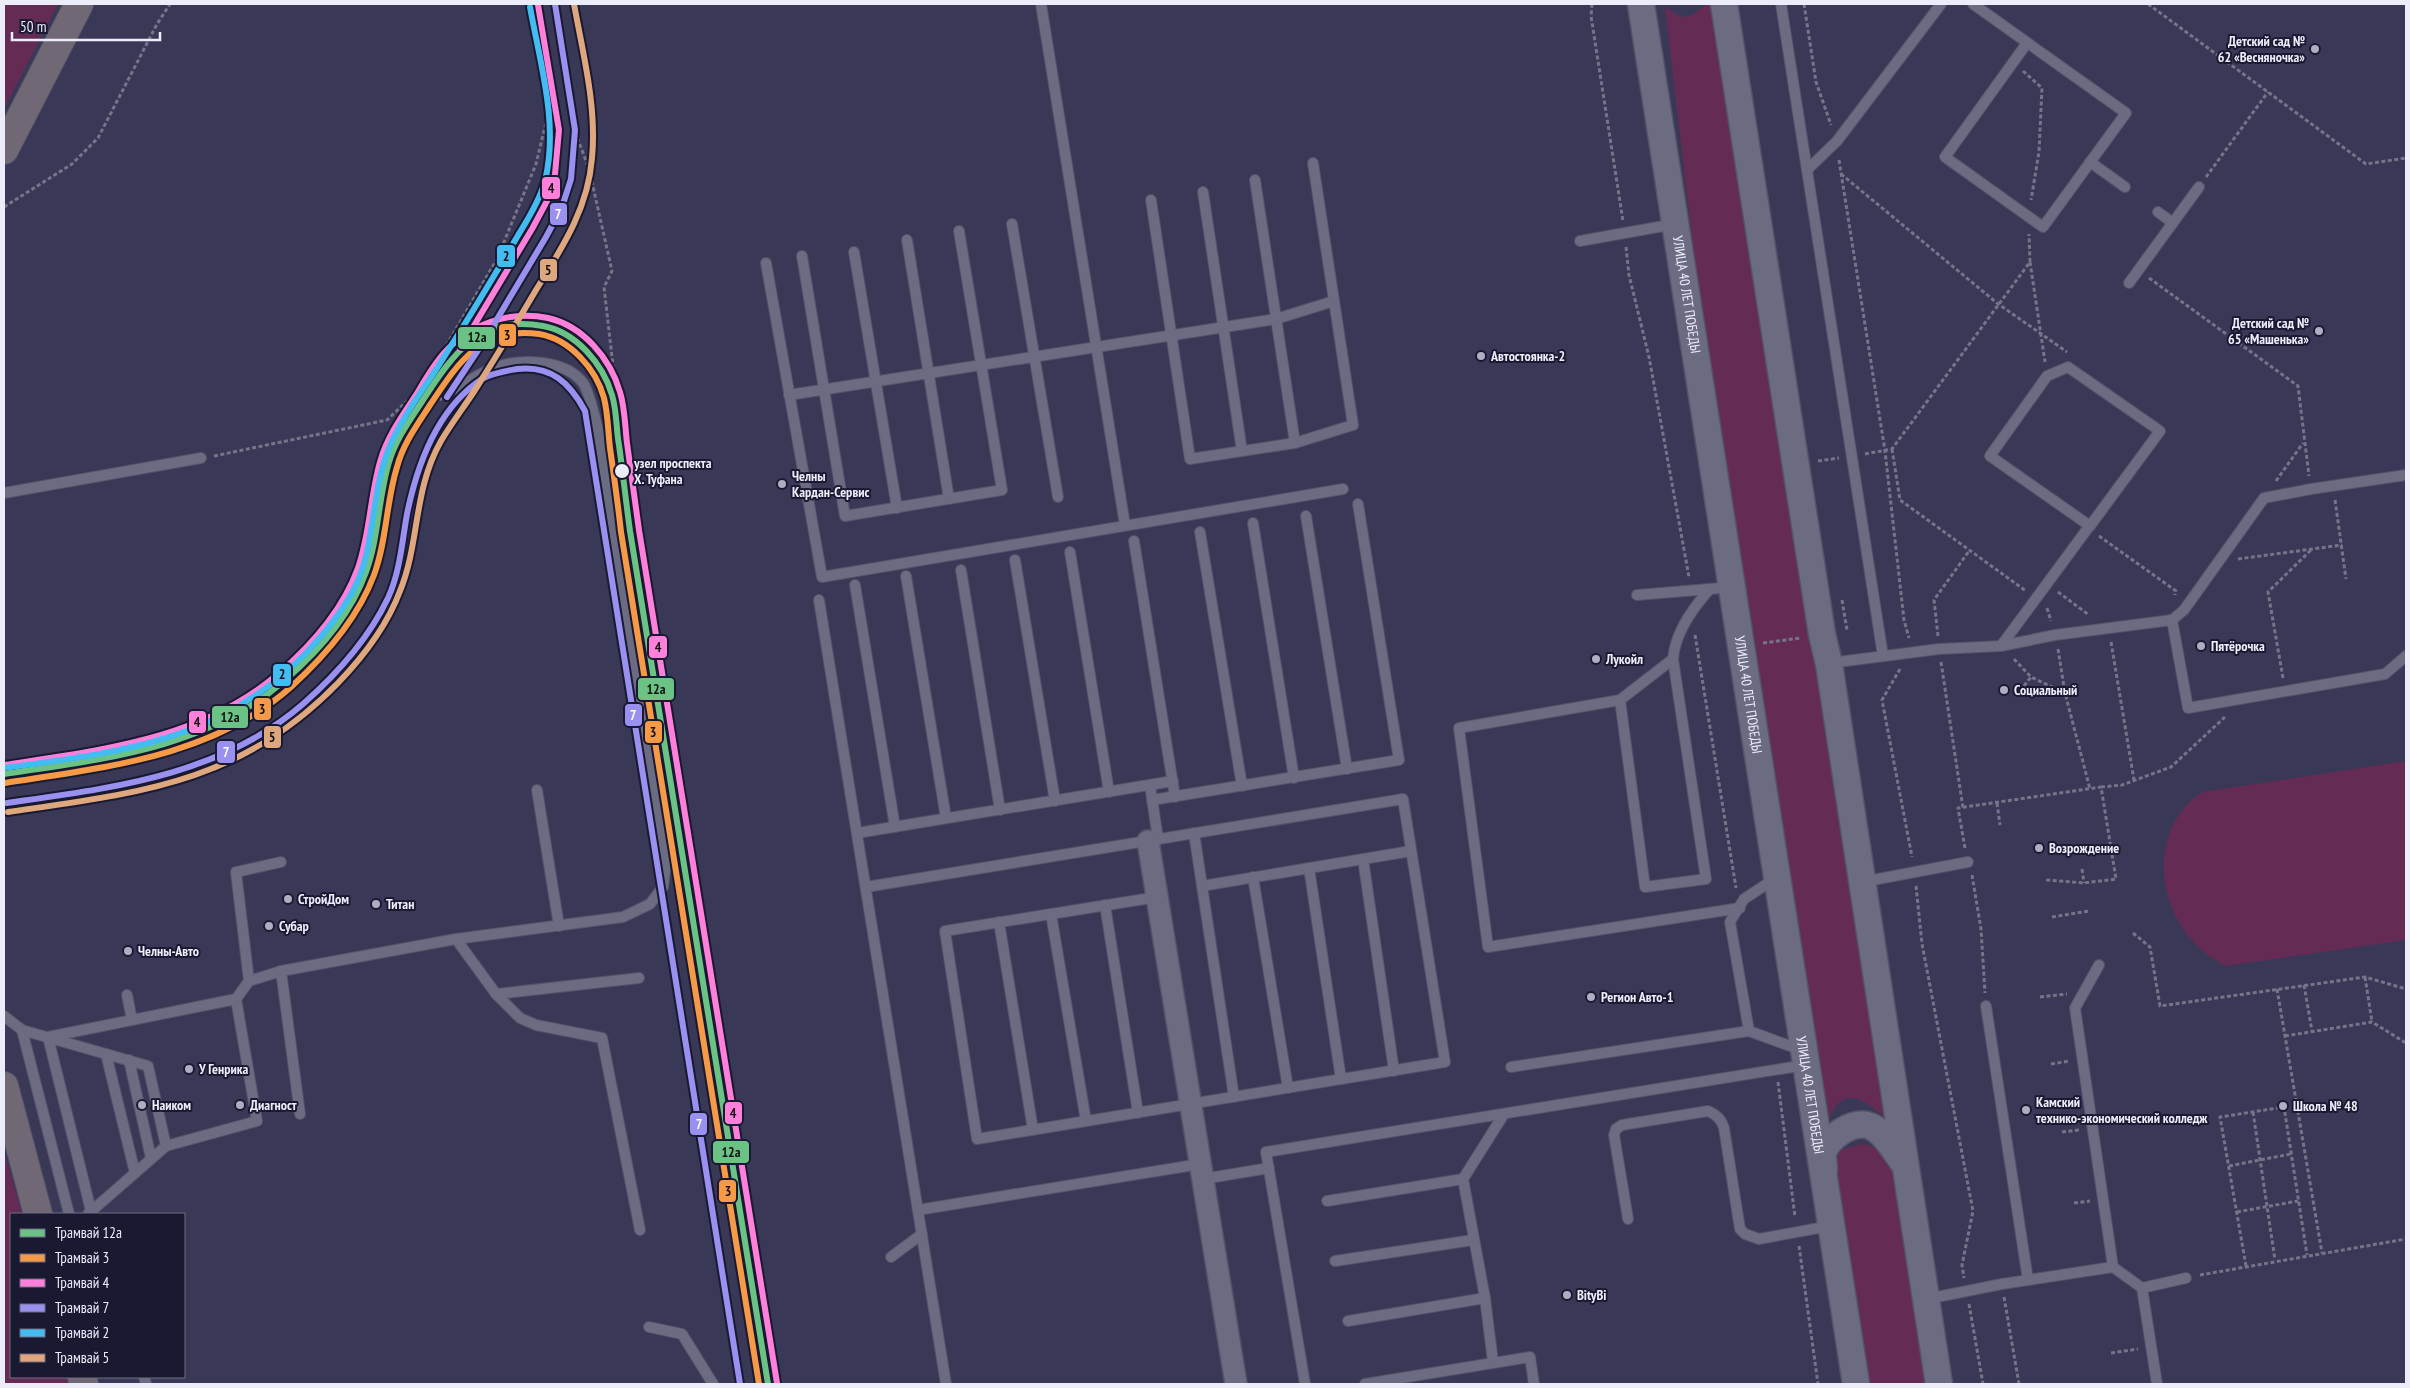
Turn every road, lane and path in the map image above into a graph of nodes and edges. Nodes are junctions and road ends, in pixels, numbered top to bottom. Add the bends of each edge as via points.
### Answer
1 (79, 4) edge
2 (170, 4) edge
3 (531, 4) edge
4 (556, 4) edge
5 (1041, 4) edge
6 (1592, 4) edge
7 (1641, 4) edge
8 (1724, 4) edge
9 (1781, 4) edge
10 (1804, 4) edge
11 (1941, 4) edge
12 (1973, 4) edge
13 (2148, 4) edge
14 (2027, 43) junction
15 (2013, 63) junction
16 (2268, 92) junction
17 (1837, 141) junction
18 (4, 150) edge
19 (2406, 158) edge
20 (2090, 162) junction
21 (1313, 163) dead end
22 (1807, 170) junction
23 (1841, 174) junction
24 (1255, 180) dead end
25 (2199, 187) joint
26 (2125, 188) dead end
27 (1203, 192) dead end
28 (1151, 200) dead end
29 (4, 207) edge
30 (2158, 212) dead end
31 (2028, 217) junction
32 (2173, 223) junction
33 (1012, 224) dead end
34 (1676, 224) junction
35 (959, 231) dead end
36 (1624, 233) junction
37 (907, 240) dead end
38 (1580, 241) dead end
39 (854, 252) dead end
40 (802, 256) dead end
41 (2030, 262) junction
42 (766, 263) dead end
43 (2139, 270) junction
44 (2130, 283) dead end
45 (1334, 301) junction
46 (1998, 303) junction
47 (1276, 319) junction
48 (1223, 327) junction
49 (2041, 334) junction
50 (1172, 335) junction
51 (1096, 346) junction
52 (1034, 356) junction
53 (981, 364) junction
54 (2068, 367) junction
55 (929, 372) junction
56 (2047, 376) junction
57 (876, 381) junction
58 (422, 387) junction
59 (457, 389) joint
60 (824, 389) junction
61 (789, 395) junction
62 (620, 427) dead end
63 (2304, 442) junction
64 (1295, 443) junction
65 (1892, 450) junction
66 (1242, 451) junction
67 (1885, 451) junction
68 (1852, 456) junction
69 (201, 458) joint
70 (1819, 470) dead end
71 (2406, 476) edge
72 (2333, 485) junction
73 (1343, 489) dead end
74 (2311, 489) junction
75 (4, 492) edge
76 (1058, 497) dead end
77 (2264, 498) junction
78 (949, 499) junction
79 (1358, 504) dead end
80 (897, 508) junction
81 (1306, 516) dead end
82 (1253, 523) dead end
83 (1125, 525) junction
84 (2089, 527) junction
85 (1200, 532) dead end
86 (1134, 541) dead end
87 (2342, 545) junction
88 (2312, 549) junction
89 (1969, 550) junction
90 (1070, 552) dead end
91 (1016, 560) dead end
92 (2218, 562) junction
93 (961, 570) dead end
94 (906, 576) dead end
95 (2346, 579) dead end
96 (2048, 584) junction
97 (855, 585) dead end
98 (1721, 589) junction
99 (1691, 592) junction
100 (1840, 592) dead end
101 (1636, 595) dead end
102 (2036, 599) junction
103 (819, 600) dead end
104 (1693, 609) junction
105 (2184, 610) junction
106 (2090, 616) dead end
107 (2172, 620) junction
108 (2109, 629) junction
109 (1847, 630) dead end
110 (1802, 638) dead end
111 (1755, 644) dead end
112 (2001, 646) junction
113 (1939, 649) junction
114 (1910, 653) junction
115 (1883, 656) junction
116 (2406, 656) edge
117 (1673, 659) junction
118 (1829, 664) junction
119 (2032, 676) junction
120 (2020, 691) dead end
121 (2285, 692) junction
122 (2245, 697) junction
123 (1620, 700) junction
124 (1347, 769) junction
125 (1294, 778) junction
126 (2134, 780) junction
127 (1173, 781) junction
128 (1150, 785) junction
129 (1242, 786) junction
130 (2101, 787) junction
131 (2090, 789) junction
132 (538, 790) dead end
133 (1109, 792) junction
134 (1175, 797) junction
135 (1152, 800) junction
136 (1054, 801) junction
137 (1997, 803) junction
138 (1962, 808) junction
139 (1000, 810) junction
140 (946, 818) junction
141 (2000, 825) dead end
142 (895, 827) junction
143 (857, 833) junction
144 (1194, 833) junction
145 (1153, 840) junction
146 (1411, 851) junction
147 (1363, 859) junction
148 (282, 862) dead end
149 (1968, 862) junction
150 (1309, 868) junction
151 (2082, 869) dead end
152 (1915, 871) junction
153 (1777, 877) junction
154 (1253, 878) junction
155 (2046, 880) dead end
156 (1861, 882) junction
157 (2084, 883) junction
158 (1202, 886) junction
159 (866, 887) junction
160 (1157, 897) junction
161 (1105, 905) junction
162 (1740, 908) junction
163 (2089, 911) dead end
164 (1051, 914) junction
165 (2052, 917) dead end
166 (999, 922) junction
167 (559, 926) junction
168 (2133, 933) dead end
169 (456, 939) junction
170 (2098, 965) dead end
171 (281, 971) junction
172 (2364, 977) junction
173 (639, 978) dead end
174 (249, 981) junction
175 (2304, 985) junction
176 (2278, 989) junction
177 (2406, 989) edge
178 (2084, 992) junction
179 (496, 994) junction
180 (127, 995) dead end
181 (2040, 997) dead end
182 (236, 999) junction
183 (1986, 1006) joint
184 (4, 1016) edge
185 (132, 1020) junction
186 (2372, 1022) junction
187 (22, 1030) junction
188 (1749, 1030) junction
189 (2312, 1031) junction
190 (2285, 1036) junction
191 (48, 1037) junction
192 (2406, 1043) edge
193 (2406, 1047) edge
194 (106, 1054) junction
195 (1804, 1058) junction
196 (129, 1060) junction
197 (1511, 1067) dead end
198 (1777, 1070) junction
199 (1394, 1071) junction
200 (1341, 1079) junction
201 (4, 1086) edge
202 (1288, 1088) junction
203 (1234, 1097) junction
204 (1191, 1104) junction
205 (2253, 1112) junction
206 (1138, 1113) junction
207 (300, 1114) dead end
208 (1504, 1114) junction
209 (1086, 1121) junction
210 (1032, 1130) junction
211 (166, 1146) junction
212 (2291, 1154) junction
213 (151, 1158) junction
214 (2260, 1160) junction
215 (1905, 1164) junction
216 (2229, 1166) junction
217 (1269, 1168) junction
218 (1201, 1172) junction
219 (135, 1173) junction
220 (1464, 1179) junction
221 (1824, 1185) junction
222 (1327, 1201) dead end
223 (2298, 1201) junction
224 (2267, 1207) junction
225 (918, 1210) junction
226 (2237, 1212) junction
227 (38, 1213) edge
228 (69, 1213) edge
229 (89, 1213) edge
230 (1628, 1219) dead end
231 (1831, 1226) junction
232 (640, 1230) dead end
233 (1797, 1232) junction
234 (922, 1234) junction
235 (2406, 1239) edge
236 (1473, 1240) junction
237 (2322, 1253) junction
238 (2307, 1255) junction
239 (891, 1257) dead end
240 (2275, 1260) junction
241 (1335, 1262) dead end
242 (2246, 1266) junction
243 (2113, 1267) junction
244 (2186, 1278) joint
245 (2028, 1280) junction
246 (2002, 1284) junction
247 (2142, 1288) junction
248 (1966, 1291) junction
249 (1484, 1298) junction
250 (1926, 1299) junction
251 (1348, 1321) dead end
252 (649, 1327) dead end
253 (2151, 1347) junction
254 (2111, 1353) dead end
255 (1493, 1362) junction
256 (713, 1384) edge
257 (946, 1384) edge
258 (1236, 1384) edge
259 (1305, 1384) edge
260 (1366, 1384) edge
261 (1534, 1384) edge
262 (1818, 1384) edge
263 (1856, 1384) edge
264 (1938, 1384) edge
265 (1983, 1384) edge
266 (2019, 1384) edge
267 (2157, 1384) edge

1 - 18 main road
2 - 29 path via 98,138 72,164
3 - 58 path via 548,114 536,164 497,259
4 - 62 path via 560,21 557,32 574,129 589,169 612,271 604,287
5 - 51 lane
6 - 36 path via 1591,16
7 - 34 street, УЛИЦА 40 ЛЕТ ПОБЕДЫ
8 - 118 street
9 - 22 lane
10 - 17 path via 1816,82
11 - 17 lane
12 - 14 lane
13 - 16 path
14 - 15 lane
14 - 20 lane via 2126,113
15 - 31 path via 2042,88 2039,152
15 - 31 lane via 1945,157
16 - 19 path via 2366,164
16 - 25 path
17 - 22 lane
17 - 23 path
20 - 26 lane
20 - 31 lane via 2043,227
21 - 45 lane
22 - 68 lane
23 - 46 path
23 - 67 path
24 - 47 lane
25 - 32 lane
27 - 48 lane
28 - 50 lane
30 - 32 lane
31 - 41 path
32 - 43 lane
33 - 52 lane
34 - 36 lane
34 - 98 street, УЛИЦА 40 ЛЕТ ПОБЕДЫ
35 - 53 lane
36 - 38 lane
36 - 99 path via 1629,275 1650,357
37 - 55 lane
39 - 57 lane
40 - 60 lane
41 - 46 path
41 - 49 path
42 - 61 lane
43 - 44 lane
43 - 63 path via 2298,386
45 - 47 lane
45 - 64 lane via 1353,425
46 - 49 path
46 - 65 path
47 - 48 lane
47 - 64 lane
48 - 50 lane
48 - 66 lane
49 - 54 path via 2070,354
49 - 56 path
50 - 51 lane
50 - 66 lane via 1190,459
51 - 52 lane
51 - 83 lane
52 - 53 lane
52 - 76 lane
53 - 55 lane
53 - 78 lane via 1002,490
54 - 56 lane
54 - 84 lane via 2160,431
55 - 57 lane
55 - 78 lane
56 - 84 lane via 1990,456
57 - 60 lane
57 - 80 lane
58 - 59 path via 442,400
58 - 69 path via 387,420
59 - 167 lane via 498,366 525,362 564,368 583,384 599,435 666,864 663,887 650,904 623,918
60 - 61 lane
60 - 80 lane via 845,516
61 - 83 lane via 822,577
63 - 74 path
63 - 77 path
64 - 66 lane
65 - 67 path
65 - 89 path via 1900,500
67 - 68 path
67 - 114 path
68 - 70 path via 1818,461
68 - 115 lane
69 - 75 lane
71 - 72 lane
72 - 74 lane
72 - 87 path
73 - 83 lane
74 - 77 lane
77 - 92 lane
78 - 80 lane
79 - 124 lane via 1399,760
81 - 124 lane
82 - 125 lane
84 - 96 lane
84 - 105 path via 2176,591 2175,604
85 - 129 lane
86 - 127 lane
87 - 88 path
87 - 95 path
88 - 92 path
88 - 121 path via 2268,592
89 - 102 path
89 - 113 path via 1934,600
90 - 133 lane
91 - 136 lane
92 - 105 lane
93 - 139 lane
94 - 140 lane
96 - 102 lane
96 - 106 path
97 - 142 lane
98 - 99 lane
98 - 104 lane
98 - 153 street, УЛИЦА 40 ЛЕТ ПОБЕДЫ
99 - 101 lane
100 - 109 path
102 - 112 lane
103 - 143 lane
104 - 117 lane via 1674,647
104 - 162 path via 1697,652
105 - 107 lane
107 - 108 lane
107 - 122 lane via 2188,708
108 - 112 lane
108 - 126 path
110 - 111 path
112 - 113 lane
112 - 119 path
113 - 114 lane
113 - 138 path
114 - 115 lane
114 - 152 path via 1882,700
115 - 118 lane
116 - 121 lane via 2385,674
117 - 123 lane
117 - 123 lane via 1706,879 1646,886
118 - 156 street
119 - 120 path
119 - 131 path via 2065,693
121 - 122 lane
122 - 126 path via 2171,767
123 - 162 lane via 1458,728 1488,947
124 - 125 lane
125 - 129 lane
126 - 130 path
127 - 128 lane
127 - 134 lane
128 - 133 lane
128 - 135 lane
129 - 134 lane
130 - 131 path
130 - 157 path via 2116,879
131 - 137 path
132 - 167 lane
133 - 136 lane
134 - 135 lane
135 - 145 lane
136 - 139 lane
137 - 138 path
137 - 141 path
138 - 149 path via 1958,808
139 - 140 lane
140 - 142 lane
142 - 143 lane
143 - 159 lane
144 - 145 lane
144 - 146 lane via 1402,799
144 - 158 lane
145 - 159 lane
145 - 160 street
146 - 147 lane
146 - 199 lane via 1445,1062
147 - 150 lane
147 - 199 lane
148 - 174 lane via 236,872
149 - 152 lane
149 - 183 path via 1981,930
150 - 154 lane
150 - 200 lane
151 - 157 path
152 - 156 lane
152 - 248 path via 1922,944 1973,1212 1962,1265
153 - 162 lane via 1744,899
153 - 195 street, УЛИЦА 40 ЛЕТ ПОБЕДЫ
154 - 158 lane
154 - 202 lane
155 - 157 path
156 - 215 street
158 - 203 lane
159 - 225 lane
160 - 161 lane
160 - 204 street
161 - 164 lane
161 - 206 lane
162 - 188 lane via 1730,922
163 - 165 path
164 - 166 lane
164 - 209 lane
166 - 210 lane
166 - 210 lane via 945,931 977,1139
167 - 169 lane
168 - 176 path via 2150,947 2160,1006
169 - 171 lane
169 - 179 lane
170 - 178 lane
171 - 174 lane
171 - 207 lane
172 - 175 path
172 - 177 path
172 - 186 path
173 - 179 lane
174 - 182 lane
175 - 176 path
175 - 189 path
176 - 190 path
178 - 181 path
178 - 243 lane via 2075,1008
179 - 232 lane via 520,1018 536,1025 602,1038
180 - 185 lane
182 - 185 lane
182 - 211 lane via 257,1121
183 - 245 lane
184 - 187 lane
185 - 191 lane
186 - 189 path
186 - 192 path
187 - 191 lane
187 - 228 lane
188 - 195 lane
188 - 197 lane
189 - 190 path
190 - 237 path
191 - 194 lane
191 - 229 lane
192 - 193 path
194 - 196 lane
194 - 219 lane
195 - 198 lane
195 - 221 street, УЛИЦА 40 ЛЕТ ПОБЕДЫ
196 - 211 lane via 148,1066
196 - 213 lane
198 - 208 lane
198 - 233 path
199 - 200 lane
200 - 202 lane
201 - 227 main road
202 - 203 lane
203 - 204 lane
204 - 206 lane
204 - 218 street
205 - 212 path via 2284,1107
205 - 214 path
205 - 216 path via 2220,1117
206 - 209 lane
208 - 217 lane via 1266,1152
208 - 220 lane
209 - 210 lane
211 - 213 lane
212 - 214 path
212 - 223 path
213 - 219 lane
214 - 216 path
214 - 224 path
215 - 221 street via 1882,1134 1868,1125 1853,1126 1833,1138 1824,1153
215 - 250 street
216 - 226 path
217 - 218 lane
217 - 259 lane
218 - 225 lane
218 - 258 street
219 - 229 lane
220 - 222 lane
220 - 236 lane
221 - 231 street, УЛИЦА 40 ЛЕТ ПОБЕДЫ
223 - 224 path
223 - 238 path
224 - 226 path
224 - 240 path
225 - 234 lane
226 - 242 path
230 - 233 lane via 1614,1135 1616,1128 1708,1111 1721,1120 1724,1128 1740,1229 1758,1239
231 - 233 lane
231 - 263 street, УЛИЦА 40 ЛЕТ ПОБЕДЫ
233 - 262 path
234 - 239 lane
234 - 257 lane
235 - 237 path
236 - 241 lane
236 - 249 lane
237 - 238 path
238 - 240 path
240 - 242 path
242 - 244 path
243 - 245 lane
243 - 247 lane
244 - 247 lane
245 - 246 lane
246 - 248 lane
246 - 266 path
247 - 253 lane
248 - 250 lane
248 - 265 path
249 - 251 lane
249 - 255 lane
250 - 264 street
252 - 256 lane via 682,1334
253 - 254 path
253 - 267 lane
255 - 260 lane
255 - 261 lane via 1530,1357

